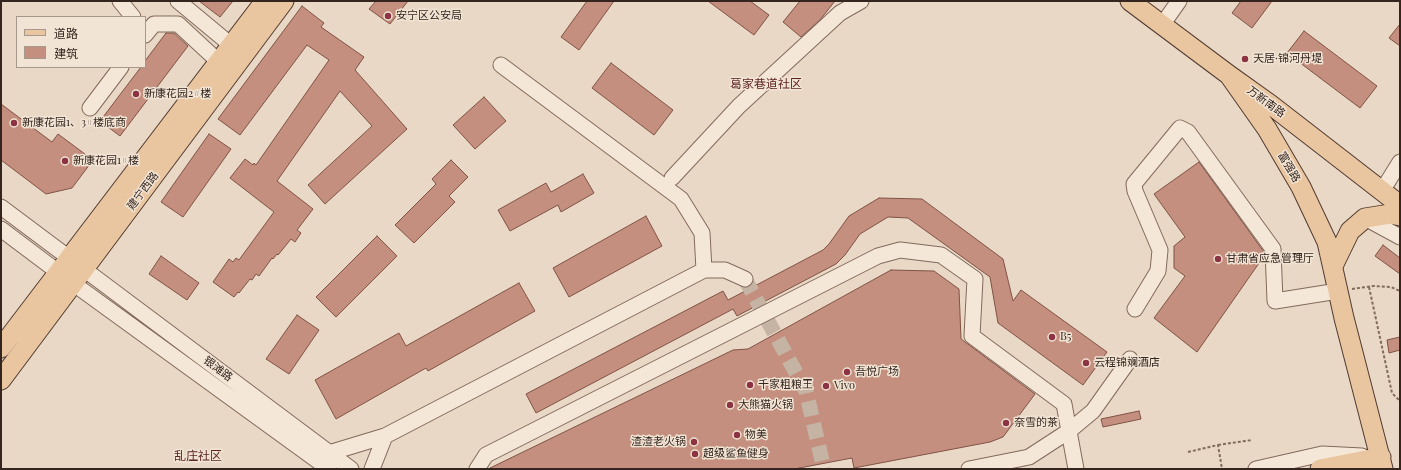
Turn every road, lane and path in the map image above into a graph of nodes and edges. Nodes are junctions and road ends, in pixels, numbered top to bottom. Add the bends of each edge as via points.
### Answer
1 (120, 1) edge
2 (178, 1) edge
3 (264, 1) edge
4 (284, 1) edge
5 (861, 1) edge
6 (1130, 1) edge
7 (1179, 1) edge
8 (132, 16) edge
9 (1162, 25) junction
10 (146, 33) edge
11 (231, 45) junction
12 (219, 62) junction
13 (502, 65) dead end
14 (120, 68) edge
15 (1229, 75) junction
16 (90, 108) dead end
17 (1400, 162) edge
18 (672, 178) dead end
19 (1382, 191) junction
20 (1400, 205) edge
21 (1, 207) edge
22 (1400, 216) edge
23 (1365, 218) junction
24 (1, 229) edge
25 (1400, 237) edge
26 (64, 265) junction
27 (1333, 266) junction
28 (704, 270) junction
29 (79, 277) junction
30 (745, 279) tunnel mouth
31 (1370, 287) junction
32 (1338, 291) junction
33 (1400, 291) edge
34 (1135, 308) dead end
35 (1, 348) edge
36 (1130, 359) dead end
37 (1, 380) edge
38 (1400, 401) edge
39 (1069, 431) junction
40 (385, 436) junction
41 (1252, 440) dead end
42 (1218, 445) junction
43 (1188, 452) dead end
44 (329, 453) junction
45 (1382, 463) edge
46 (328, 469) edge
47 (351, 469) edge
48 (372, 469) edge
49 (477, 469) edge
50 (969, 469) edge
51 (1076, 469) edge
52 (1222, 469) edge
53 (1256, 469) edge
54 (1320, 469) edge

1 - 8 street
2 - 11 street
3 - 11 main road, 建宁西路
4 - 29 main road, 建宁西路
5 - 18 street via 840,13 739,106
6 - 9 main road, 万新南路
7 - 9 street
9 - 15 main road, 万新南路
10 - 12 street via 154,24 178,24
11 - 12 main road, 建宁西路
12 - 26 main road, 建宁西路
13 - 28 street via 681,199 702,233
14 - 16 street
15 - 19 main road, 万新南路
15 - 27 main road, 富强路 via 1267,129 1301,187 1327,242
17 - 19 street
19 - 20 main road, 万新南路
21 - 26 street
22 - 23 main road via 1390,214
23 - 25 street
23 - 27 main road via 1350,231
24 - 26 street
26 - 29 street
26 - 35 main road, 建宁西路
27 - 32 main road, 富强路
28 - 30 street via 726,270
28 - 40 street
29 - 37 main road, 建宁西路
29 - 44 street, 银滩路
29 - 46 street, 银滩路
31 - 32 path
31 - 33 path via 1391,287
31 - 38 path via 1392,393
32 - 34 street via 1275,301 1273,249 1188,132 1180,128 1134,184 1160,250 1158,272
32 - 45 main road, 富强路
36 - 39 street via 1093,411
39 - 49 street via 1064,404 972,336 975,279 941,255 900,250 878,256 486,455
39 - 50 street via 1029,457
39 - 51 street
40 - 44 street
40 - 48 street
41 - 42 path
42 - 43 path
42 - 52 path
44 - 47 street, 银滩路
45 - 53 street via 1322,454
45 - 54 main road

